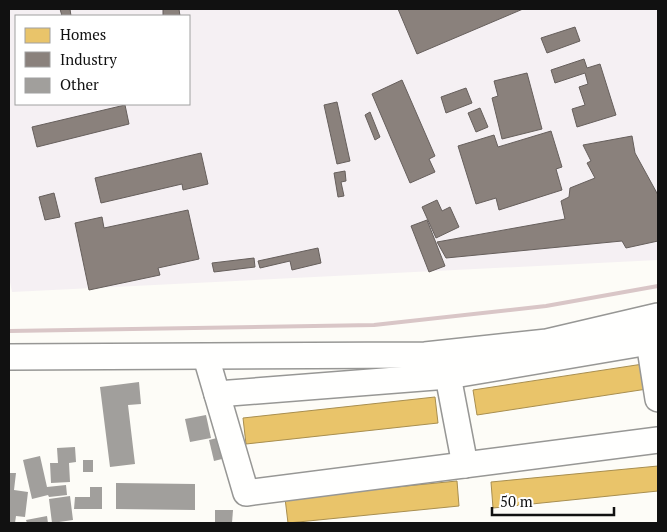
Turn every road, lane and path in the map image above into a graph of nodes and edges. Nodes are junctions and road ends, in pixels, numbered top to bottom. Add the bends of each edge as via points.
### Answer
1 (658, 317) edge
2 (649, 342) junction
3 (9, 357) edge
4 (206, 357) junction
5 (448, 376) junction
6 (217, 394) junction
7 (658, 399) edge
8 (658, 440) edge
9 (465, 465) junction

1 - 2 street
1 - 4 street via 547,342 425,355
2 - 5 street
2 - 7 street
3 - 4 street
4 - 6 street
5 - 6 street
5 - 9 street
6 - 9 street via 246,493
8 - 9 street

